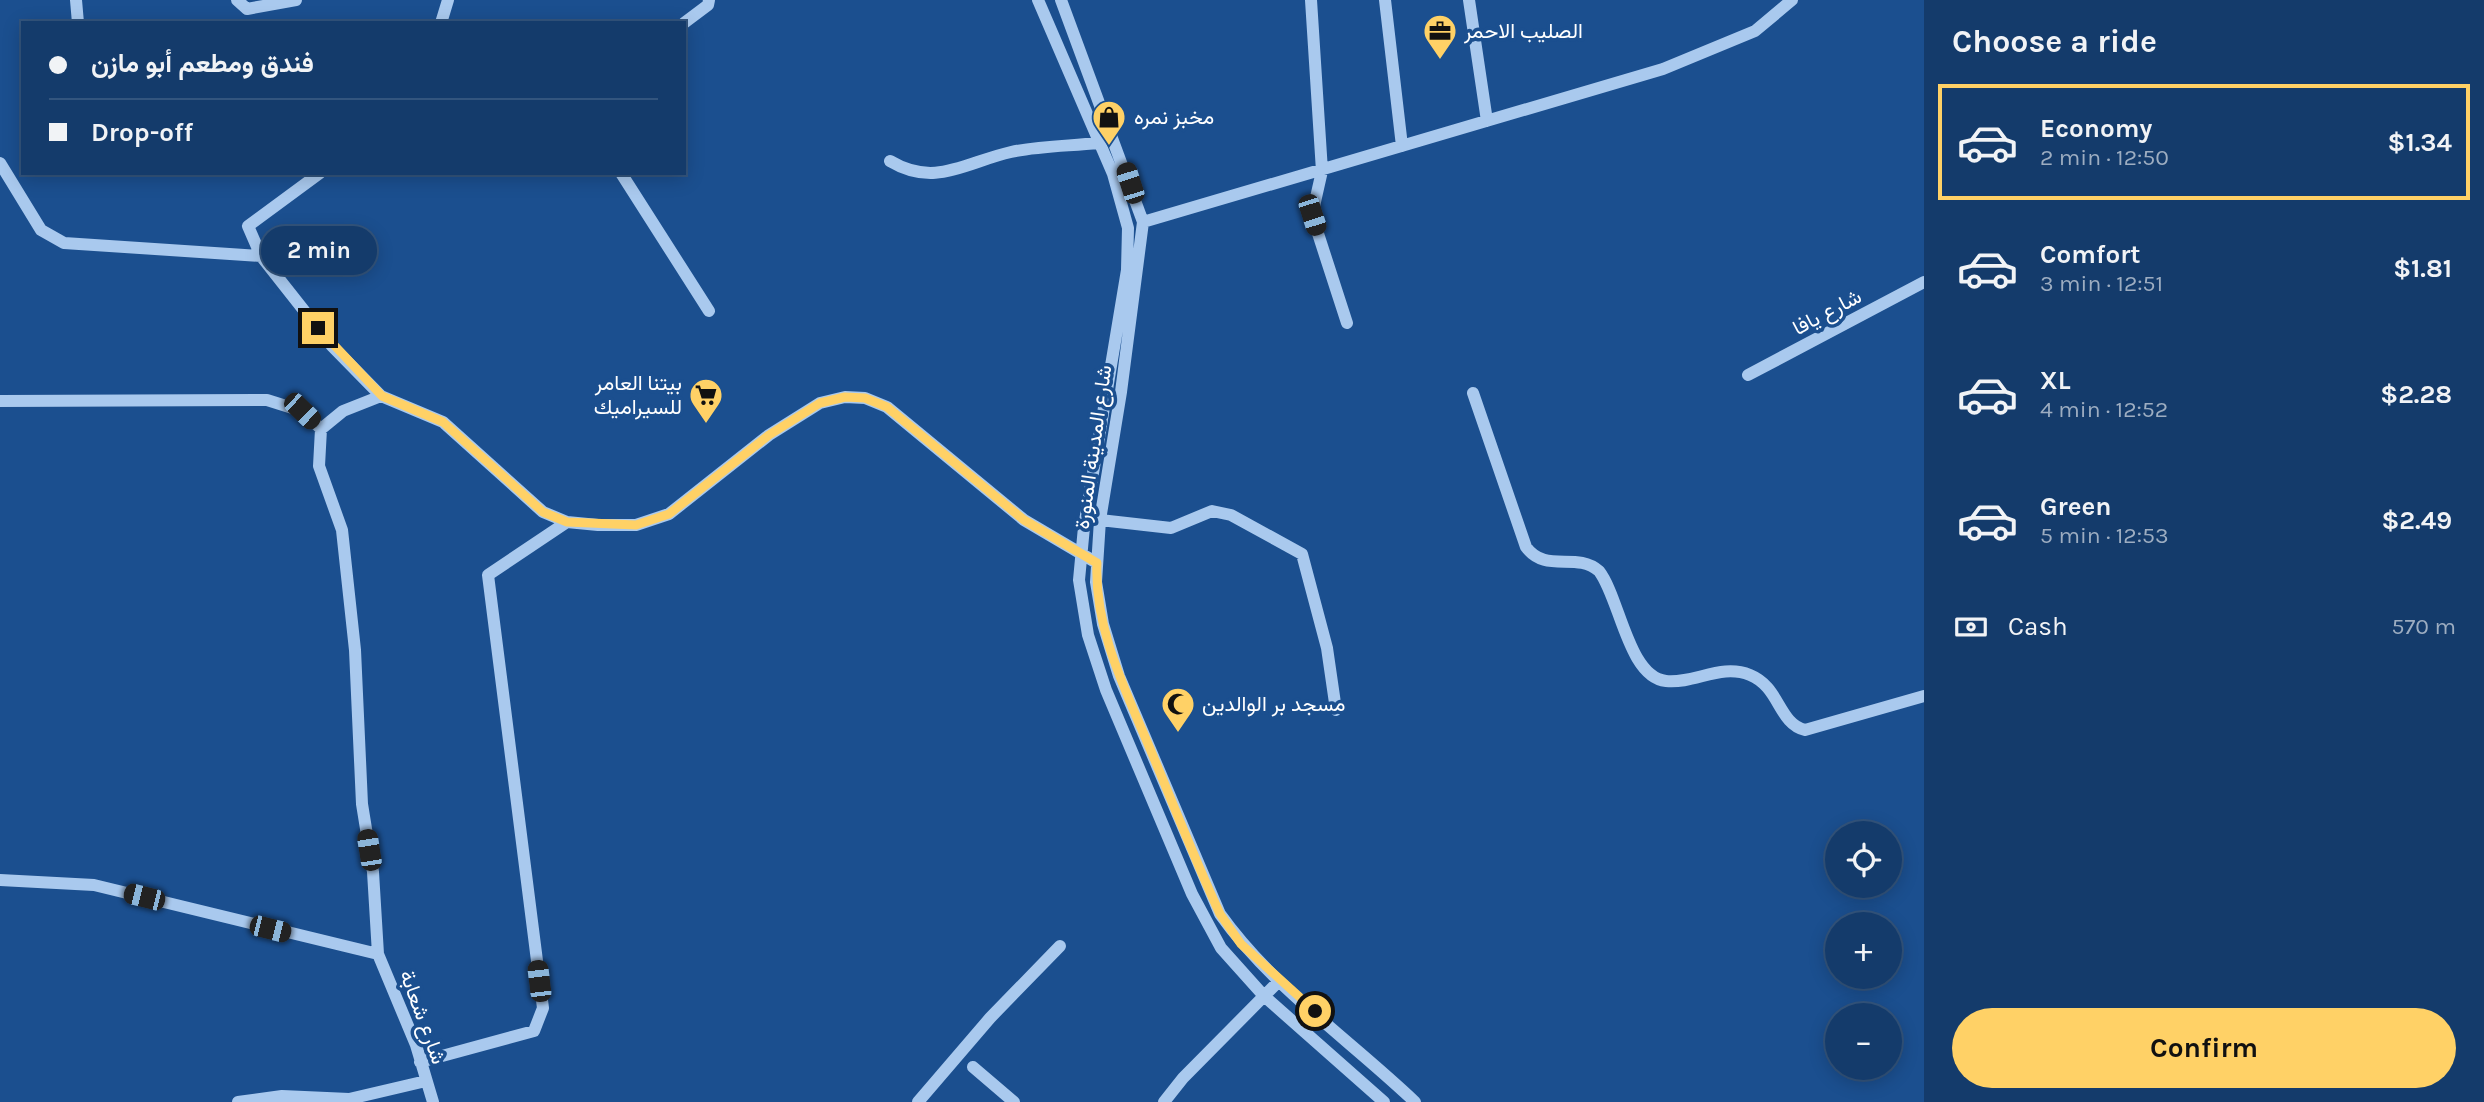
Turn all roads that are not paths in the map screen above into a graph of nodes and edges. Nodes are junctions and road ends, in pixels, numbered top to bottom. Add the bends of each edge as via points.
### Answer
1 (76, 0) edge
2 (237, 0) edge
3 (296, 0) edge
4 (448, 0) edge
5 (709, 0) edge
6 (1038, 0) edge
7 (1061, 0) edge
8 (1311, 0) edge
9 (1385, 0) edge
10 (1469, 0) edge
11 (1792, 0) edge
12 (78, 21) edge
13 (442, 21) edge
14 (686, 22) edge
15 (1487, 121) junction
16 (1098, 143) junction
17 (1402, 146) junction
18 (890, 161) dead end
19 (0, 163) edge
20 (1322, 171) junction
21 (317, 175) edge
22 (622, 175) edge
23 (1143, 222) junction
24 (261, 256) junction
25 (1924, 282) edge
26 (709, 310) dead end
27 (1347, 323) dead end
28 (1748, 375) dead end
29 (1473, 393) dead end
30 (382, 396) junction
31 (0, 401) edge
32 (321, 429) junction
33 (1100, 520) junction
34 (567, 522) junction
35 (1082, 555) junction
36 (1097, 563) junction
37 (1924, 696) edge
38 (1336, 710) dead end
39 (0, 880) edge
40 (1060, 946) dead end
41 (379, 954) junction
42 (1279, 981) junction
43 (1264, 996) junction
44 (420, 1062) junction
45 (973, 1067) dead end
46 (426, 1082) junction
47 (238, 1102) edge
48 (433, 1102) edge
49 (918, 1102) edge
50 (1014, 1102) edge
51 (1164, 1102) edge
52 (1384, 1102) edge
53 (1415, 1102) edge

1 - 12 street
2 - 3 street via 247,9
4 - 13 street
5 - 14 street
6 - 16 street, شارع المدينة المنورة
7 - 23 street, شارع المدينة المنورة
8 - 20 street
9 - 17 street
10 - 15 street
11 - 15 street via 1755,31 1663,69
15 - 17 street
16 - 18 street via 1012,152 939,175 906,170
16 - 35 street, شارع المدينة المنورة via 1114,174 1128,228 1127,270
17 - 20 street
19 - 24 street via 41,230 64,243
20 - 23 street
20 - 27 street via 1312,215
21 - 24 street via 248,226
22 - 26 street
23 - 33 street, شارع المدينة المنورة
24 - 30 street via 332,346
25 - 28 street, شارع يافا
29 - 37 street via 1526,547 1545,562 1578,561 1599,571 1649,675 1671,682 1719,671 1751,675 1769,687 1789,722 1805,730
30 - 32 street via 343,411
30 - 34 street via 443,422 543,512
31 - 32 street via 267,400 302,411
32 - 41 street via 319,466 342,530 354,637 362,804
33 - 36 street, شارع المدينة المنورة
33 - 38 street via 1171,528 1212,510 1231,515 1302,554 1327,648
34 - 35 street via 636,525 669,514 769,435 820,403 865,398 887,407 1024,520
34 - 44 street via 488,575 543,1008 534,1031
35 - 36 street
35 - 43 street, شارع المدينة المنورة via 1079,580 1088,635 1106,690 1192,894 1221,948
36 - 42 street, شارع المدينة المنورة via 1103,624 1119,676 1201,873 1220,914 1241,944
39 - 41 street, شارع شعابة via 94,885
40 - 49 street
41 - 44 street, شارع شعابة
42 - 43 street
42 - 53 street, شارع المدينة المنورة
43 - 51 street
43 - 52 street, شارع المدينة المنورة
44 - 46 street, شارع شعابة
45 - 50 street
46 - 47 street via 349,1099 282,1096
46 - 48 street, شارع شعابة

